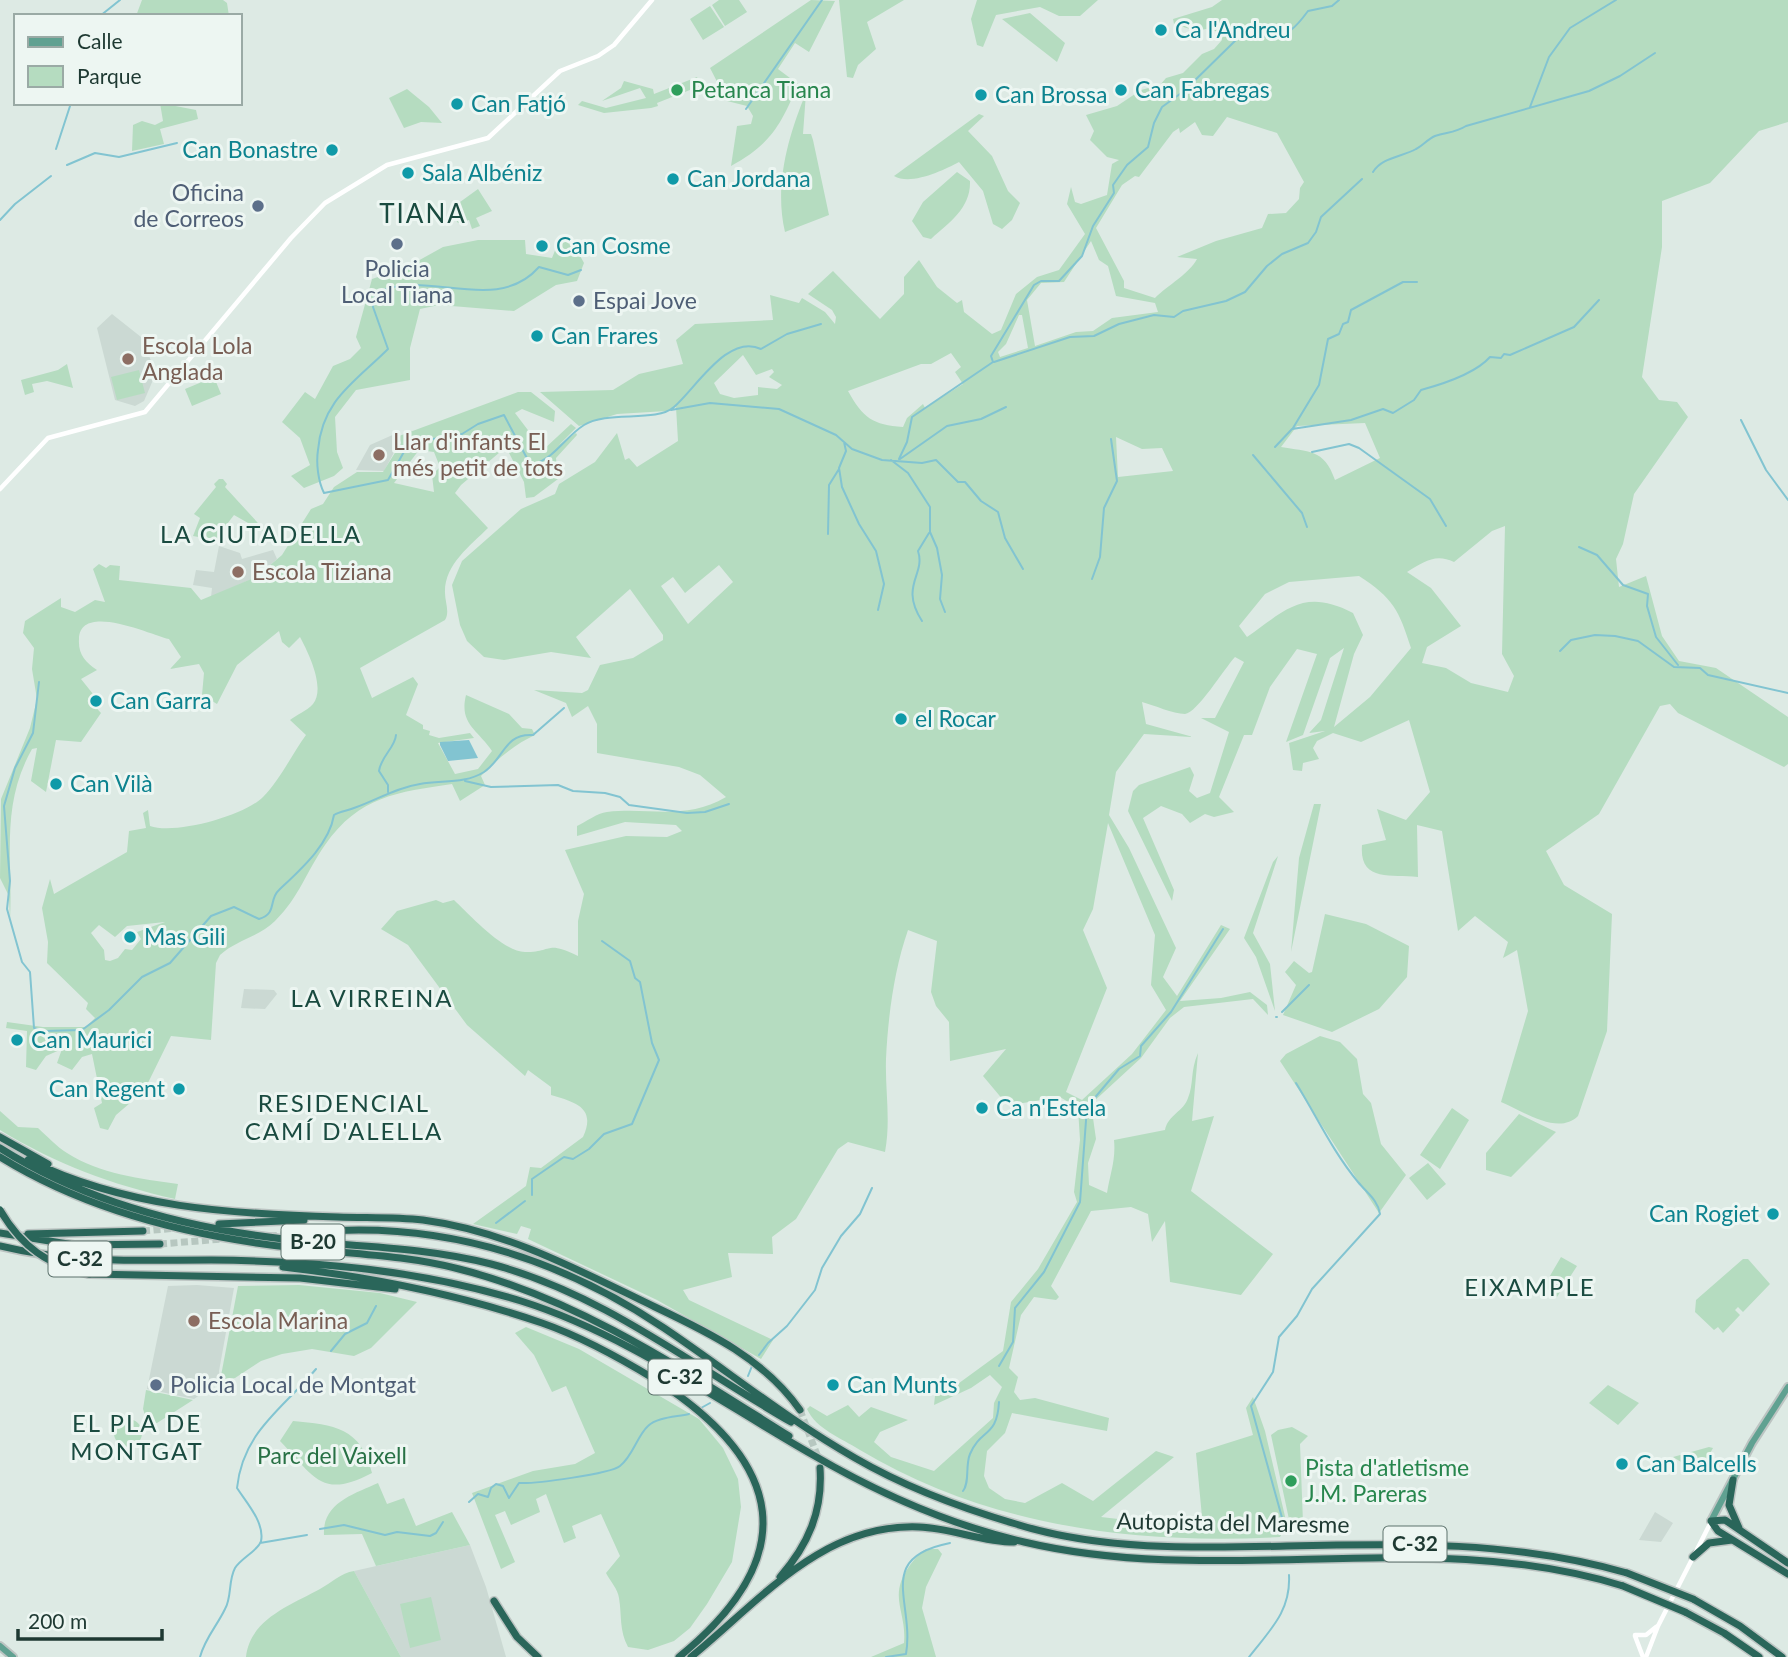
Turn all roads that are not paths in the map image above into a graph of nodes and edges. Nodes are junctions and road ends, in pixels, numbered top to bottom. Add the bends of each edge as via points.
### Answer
1 (652, 0) edge
2 (0, 489) edge
3 (0, 1137) edge
4 (0, 1147) edge
5 (0, 1157) edge
6 (126, 1196) junction
7 (0, 1210) edge
8 (340, 1217) junction
9 (219, 1224) dead end
10 (142, 1231) tunnel mouth
11 (314, 1232) tunnel mouth
12 (2, 1234) edge
13 (160, 1244) tunnel mouth
14 (0, 1246) edge
15 (554, 1258) junction
16 (209, 1260) junction
17 (599, 1289) junction
18 (457, 1298) junction
19 (1788, 1387) edge
20 (800, 1410) tunnel mouth
21 (835, 1446) junction
22 (820, 1468) tunnel mouth
23 (1733, 1480) junction
24 (867, 1483) junction
25 (1711, 1521) junction
26 (1741, 1532) junction
27 (1735, 1541) junction
28 (1024, 1542) junction
29 (1693, 1557) junction
30 (1788, 1563) edge
31 (1788, 1574) edge
32 (765, 1593) junction
33 (494, 1601) dead end
34 (1658, 1626) junction
35 (1639, 1639) junction
36 (1650, 1645) junction
37 (0, 1646) edge
38 (690, 1653) edge
39 (13, 1657) edge
40 (538, 1657) edge
41 (676, 1657) edge
42 (1645, 1657) edge
43 (1759, 1657) edge
44 (1782, 1657) edge

1 - 2 street via 618,41 601,54 560,71 488,138 387,165 346,188 312,214 145,412 48,438
3 - 6 highway via 55,1168
4 - 6 highway via 74,1181
4 - 21 highway, B-20 via 92,1195 182,1222 281,1239 435,1252 544,1282 629,1323
5 - 24 highway, B-20 via 96,1204 191,1232 285,1247 408,1258 521,1288 632,1341
6 - 8 highway via 210,1211
7 - 18 highway, bridge via 37,1255 54,1265 89,1274 300,1278
8 - 9 highway
8 - 15 highway via 446,1224
10 - 12 highway
11 - 17 highway, Autopista del Maresme / C-32 via 412,1232 471,1241 552,1267
12 - 13 highway via 75,1245
14 - 16 highway, Autopista del Maresme / C-32 via 97,1262
15 - 17 highway
15 - 20 highway via 729,1345 774,1378
16 - 18 highway via 327,1272
16 - 24 highway, Autopista del Maresme / C-32 via 372,1268 452,1282 528,1304 638,1352
17 - 21 highway, Autopista del Maresme / C-32 via 663,1327
18 - 38 highway via 544,1324 631,1364 703,1414 742,1455 759,1498 760,1549 738,1596
19 - 23 main road
21 - 44 highway, Autopista del Maresme / C-32, bridge via 884,1474 974,1511 1078,1537 1207,1546 1460,1544 1554,1554 1627,1573 1693,1599
22 - 32 highway via 819,1503 810,1534
23 - 25 main road
23 - 26 highway via 1729,1505
24 - 28 highway, Autopista del Maresme / C-32 via 961,1523
25 - 26 highway via 1725,1520
25 - 27 highway
25 - 29 street
26 - 30 highway
27 - 29 highway via 1715,1541
27 - 31 highway
28 - 32 highway via 919,1527 874,1530 822,1550
28 - 43 highway, Autopista del Maresme / C-32, bridge via 1108,1556 1198,1562 1478,1559 1552,1567 1623,1586 1685,1612
29 - 34 street
32 - 38 highway
33 - 40 highway via 517,1637
34 - 35 street
34 - 36 street
35 - 36 street
35 - 42 street
36 - 42 street
37 - 39 main road
38 - 41 highway

